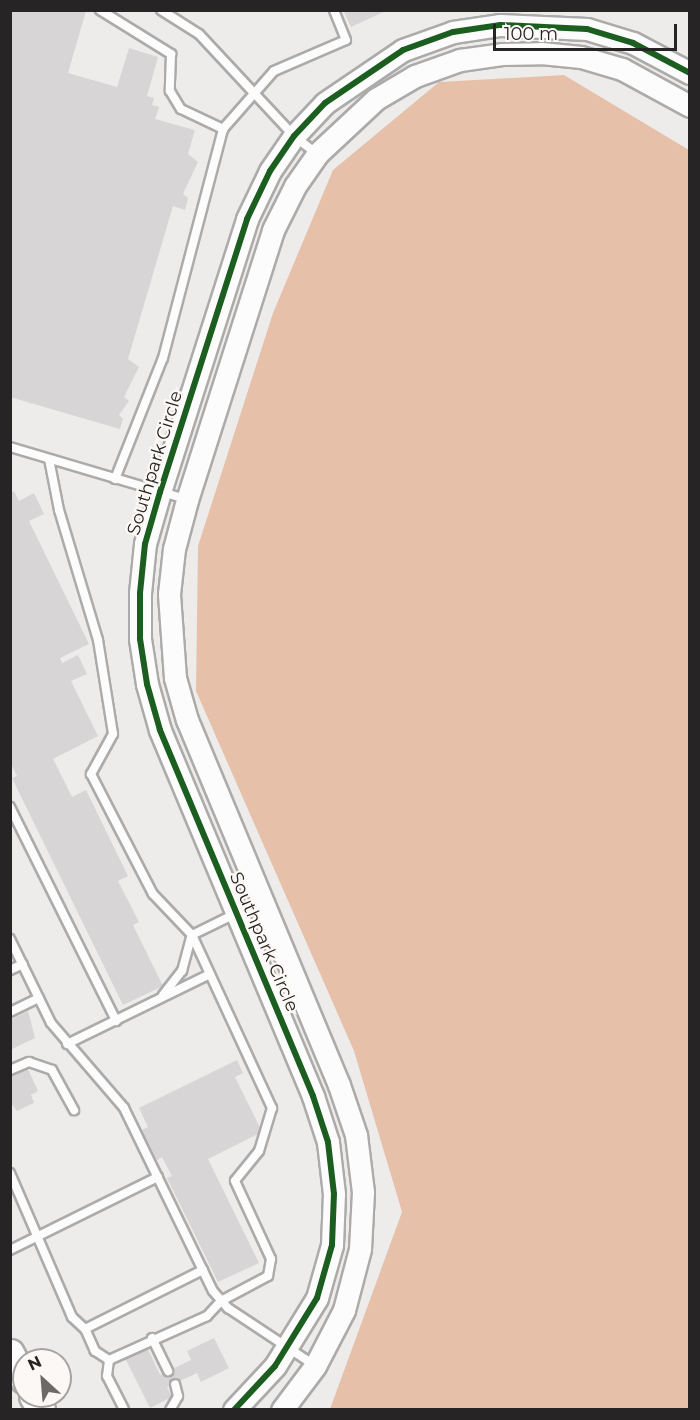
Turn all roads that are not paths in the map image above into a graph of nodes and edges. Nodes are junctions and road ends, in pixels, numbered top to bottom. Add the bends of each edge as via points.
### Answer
1 (100, 10) edge
2 (161, 10) edge
3 (334, 10) edge
4 (542, 39) junction
5 (690, 73) edge
6 (253, 91) junction
7 (690, 106) edge
8 (223, 129) junction
9 (294, 136) junction
10 (317, 154) junction
11 (10, 447) edge
12 (49, 459) junction
13 (115, 479) junction
14 (160, 492) junction
15 (188, 500) junction
16 (10, 807) edge
17 (265, 907) junction
18 (235, 914) junction
19 (192, 935) junction
20 (10, 939) edge
21 (23, 964) junction
22 (10, 970) edge
23 (210, 974) junction
24 (162, 996) junction
25 (39, 998) junction
26 (10, 1012) edge
27 (116, 1021) junction
28 (67, 1044) junction
29 (10, 1071) edge
30 (74, 1110) dead end
31 (10, 1173) edge
32 (158, 1177) junction
33 (39, 1236) junction
34 (10, 1250) edge
35 (203, 1270) junction
36 (221, 1301) junction
37 (85, 1329) junction
38 (152, 1338) junction
39 (288, 1348) junction
40 (110, 1360) junction
41 (315, 1366) junction
42 (168, 1371) dead end
43 (175, 1384) dead end
44 (124, 1410) edge
45 (170, 1410) edge
46 (234, 1410) edge
47 (282, 1410) edge

1 - 8 lane via 171,54 170,91 181,109
2 - 6 lane via 199,34
3 - 6 lane via 346,40 274,71
4 - 5 street, Southpark Circle via 586,29 633,43
4 - 7 street, Southpark Circle via 581,57 622,69
4 - 9 street, Southpark Circle via 500,25 453,32 403,50 334,96
4 - 10 street, Southpark Circle via 502,54 460,60 415,76 344,124
6 - 8 lane
6 - 9 lane
8 - 13 lane via 163,358
9 - 10 lane
9 - 14 street, Southpark Circle via 270,171 247,219
10 - 15 street, Southpark Circle via 273,230
11 - 12 lane
12 - 13 lane
12 - 19 lane via 59,510 98,640 113,734 91,774 153,894
13 - 14 lane
14 - 15 lane
14 - 18 street, Southpark Circle via 145,544 140,593 140,639 147,684 160,729
15 - 17 street, Southpark Circle via 174,549 169,594 175,678 187,720
16 - 27 lane
17 - 18 lane
17 - 41 street, Southpark Circle via 343,1095 356,1135 363,1192 360,1249 346,1300
18 - 19 lane
18 - 39 street, Southpark Circle via 313,1096 328,1142 334,1194 332,1245 317,1298
19 - 23 lane
19 - 24 lane via 182,971
20 - 21 lane
21 - 22 lane
21 - 25 lane
23 - 24 lane
23 - 36 lane via 272,1108 259,1151 235,1181 271,1259 268,1276
24 - 27 lane
25 - 26 lane
25 - 28 lane
27 - 28 lane
28 - 32 lane via 124,1108
29 - 30 lane via 29,1062 52,1070
31 - 33 lane
32 - 33 lane
32 - 35 lane
33 - 34 lane
33 - 37 lane via 72,1317
35 - 36 lane
35 - 37 lane
36 - 38 lane via 207,1316 177,1332
36 - 39 lane
37 - 40 lane via 95,1352
38 - 40 lane
38 - 42 lane
39 - 41 lane
39 - 46 street, Southpark Circle
40 - 44 lane via 107,1376
41 - 47 street, Southpark Circle
43 - 45 lane via 178,1396

